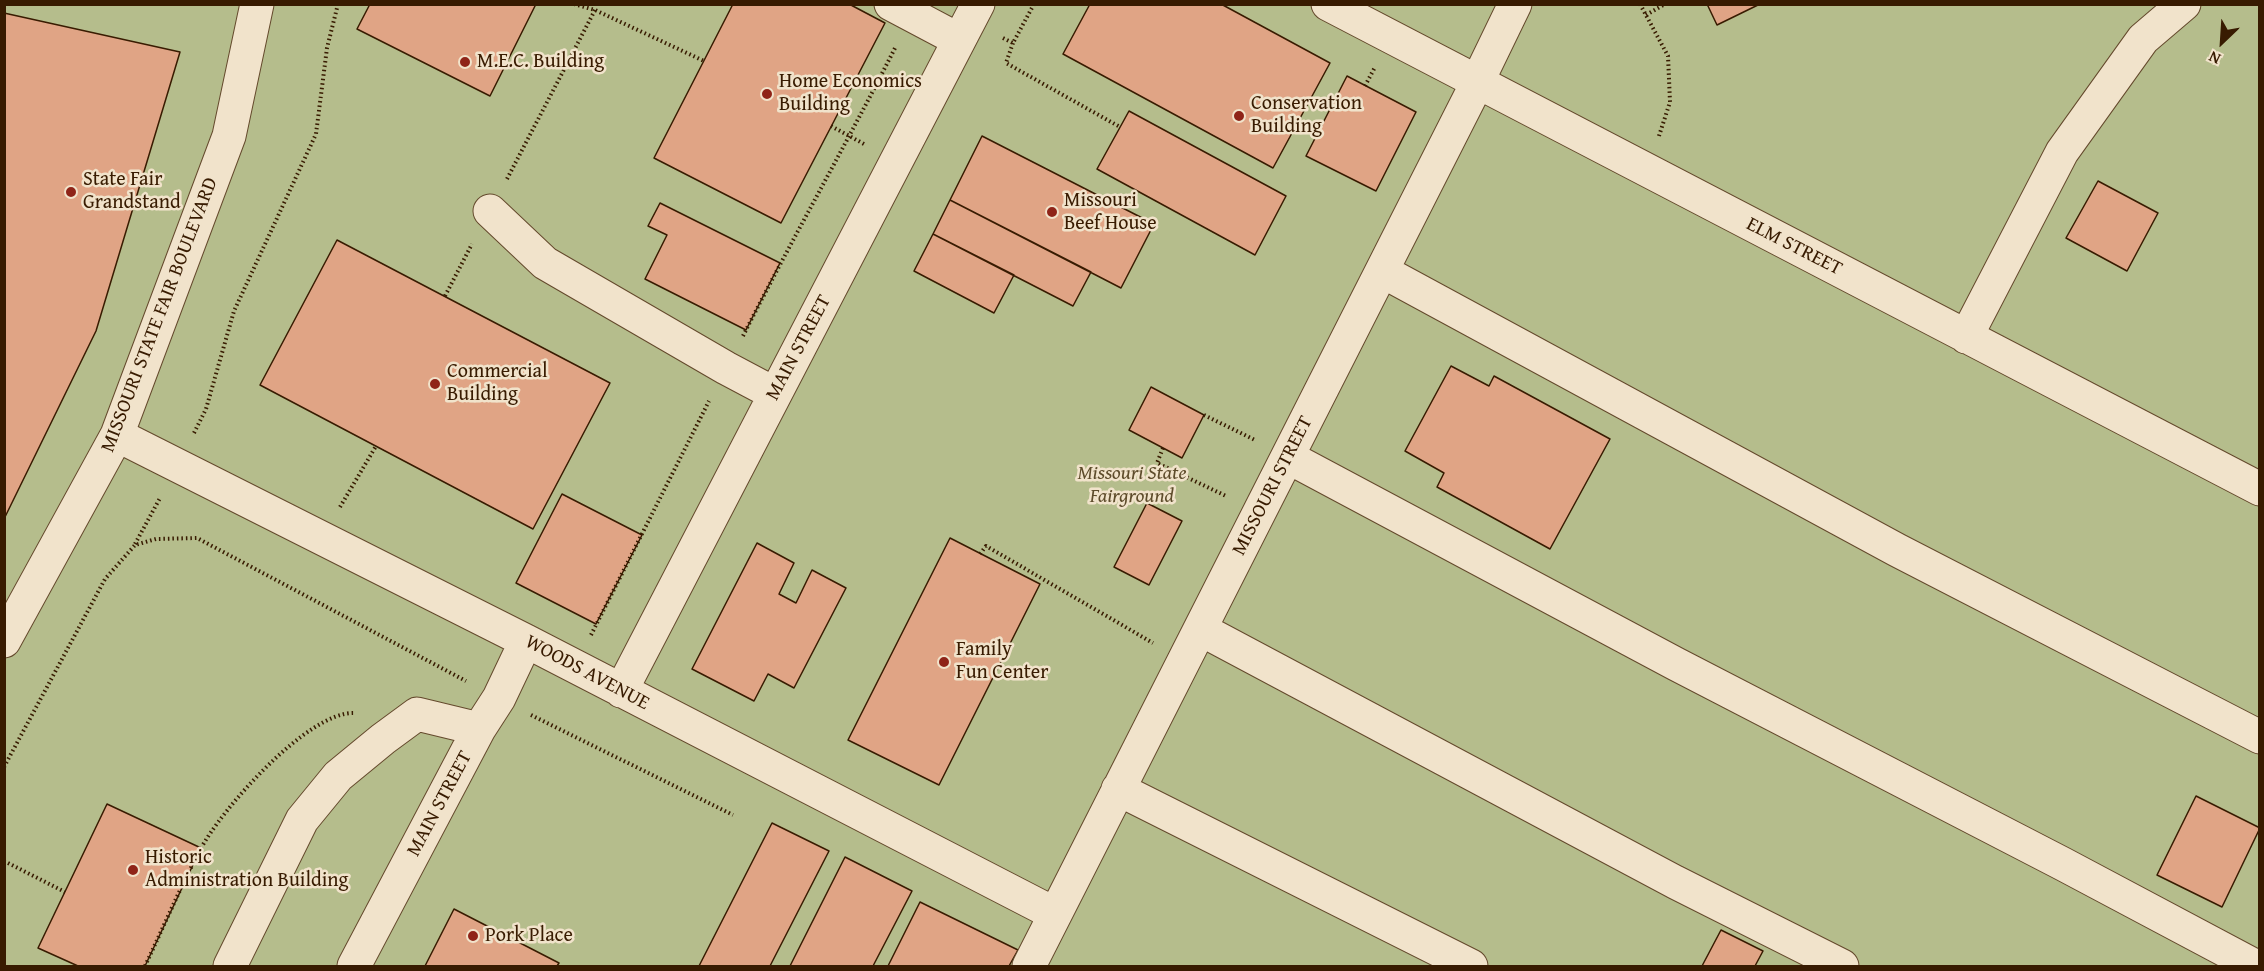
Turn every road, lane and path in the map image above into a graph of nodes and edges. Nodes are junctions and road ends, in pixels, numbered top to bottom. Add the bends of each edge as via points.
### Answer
1 (257, 4) edge
2 (338, 4) edge
3 (574, 4) edge
4 (891, 4) edge
5 (978, 4) edge
6 (1328, 4) edge
7 (1515, 4) edge
8 (1640, 4) edge
9 (1665, 4) edge
10 (2184, 4) edge
11 (596, 10) junction
12 (1646, 15) junction
13 (959, 40) junction
14 (1014, 43) dead end
15 (704, 61) dead end
16 (1478, 83) junction
17 (1120, 127) dead end
18 (1648, 171) junction
19 (490, 211) junction
20 (1382, 272) junction
21 (445, 296) dead end
22 (1966, 337) junction
23 (775, 394) junction
24 (1204, 415) dead end
25 (117, 435) junction
26 (376, 446) dead end
27 (1163, 448) dead end
28 (1288, 457) junction
29 (177, 465) junction
30 (2256, 482) edge
31 (1259, 512) junction
32 (322, 538) junction
33 (135, 545) junction
34 (980, 554) dead end
35 (1200, 629) junction
36 (4, 641) edge
37 (526, 641) junction
38 (1184, 660) junction
39 (621, 691) junction
40 (499, 698) junction
41 (357, 713) dead end
42 (479, 729) junction
43 (2259, 737) edge
44 (4, 767) edge
45 (1118, 789) junction
46 (733, 815) dead end
47 (4, 861) edge
48 (65, 892) dead end
49 (1055, 914) junction
50 (145, 966) edge
51 (230, 966) edge
52 (354, 966) edge
53 (1029, 966) edge
54 (1471, 966) edge
55 (1842, 966) edge
56 (2255, 966) edge

1 - 25 street, MISSOURI STATE FAIR BOULEVARD via 229,136
2 - 29 path via 327,48 316,134 234,311 206,409
3 - 11 path
4 - 13 street
5 - 13 street, MAIN STREET
6 - 16 street, ELM STREET
7 - 16 street, MISSOURI STREET
8 - 12 path
9 - 12 path
10 - 22 street via 2143,39 2062,152
11 - 15 path
11 - 19 path
12 - 18 path via 1668,56 1670,102
13 - 23 street, MAIN STREET
14 - 17 path via 1006,63
16 - 18 street, ELM STREET
16 - 20 street, MISSOURI STREET
18 - 22 street, ELM STREET
19 - 21 path
19 - 23 street via 545,263
20 - 28 street, MISSOURI STREET
20 - 43 street via 1897,550
22 - 30 street, ELM STREET
23 - 39 street, MAIN STREET
24 - 28 path
25 - 29 street, WOODS AVENUE
25 - 36 street, MISSOURI STATE FAIR BOULEVARD
26 - 32 path
27 - 31 path via 1157,463
28 - 31 street, MISSOURI STREET
28 - 56 street
29 - 32 street, WOODS AVENUE
29 - 33 path
31 - 35 street, MISSOURI STREET
32 - 37 street, WOODS AVENUE
33 - 40 path via 156,539 197,538
33 - 44 path via 105,579
34 - 38 path via 986,546
35 - 38 street, MISSOURI STREET
35 - 55 street via 1675,882
37 - 39 street, WOODS AVENUE
37 - 40 street, MAIN STREET
38 - 45 street, MISSOURI STREET
39 - 49 street, WOODS AVENUE
40 - 42 street, MAIN STREET
40 - 46 path
41 - 50 path via 345,713 302,734 223,815 201,848
42 - 51 street via 417,714 338,776 302,820
42 - 52 street, MAIN STREET
45 - 49 street, MISSOURI STREET
45 - 54 street
47 - 48 path
49 - 53 street, MISSOURI STREET

